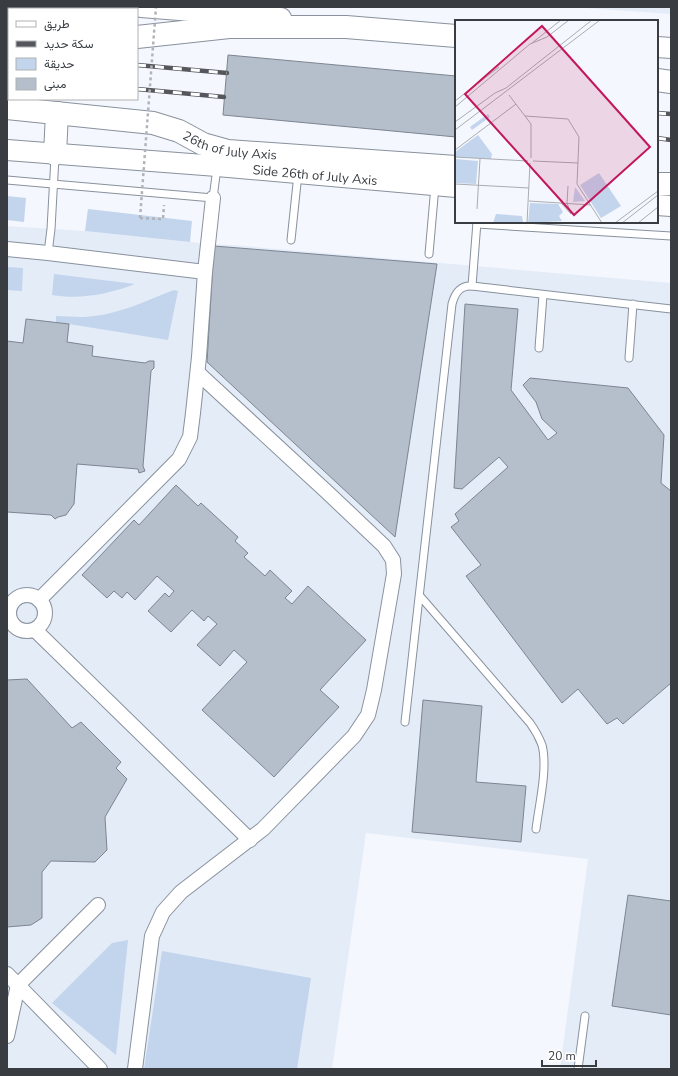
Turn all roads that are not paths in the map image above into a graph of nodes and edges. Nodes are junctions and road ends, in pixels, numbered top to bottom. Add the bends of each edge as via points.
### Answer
1 (142, 7) edge
2 (346, 27) junction
3 (455, 36) edge
4 (138, 37) edge
5 (658, 47) edge
6 (671, 48) edge
7 (658, 80) edge
8 (671, 82) edge
9 (7, 108) edge
10 (57, 113) junction
11 (7, 150) edge
12 (55, 154) junction
13 (217, 166) junction
14 (298, 174) junction
15 (440, 174) edge
16 (7, 180) edge
17 (53, 184) junction
18 (658, 184) edge
19 (671, 184) edge
20 (455, 186) edge
21 (213, 198) junction
22 (658, 205) edge
23 (671, 206) edge
24 (477, 223) edge
25 (671, 236) edge
26 (291, 240) dead end
27 (7, 249) edge
28 (48, 252) junction
29 (429, 254) dead end
30 (205, 272) junction
31 (472, 286) junction
32 (543, 294) junction
33 (633, 304) junction
34 (671, 309) edge
35 (539, 348) dead end
36 (629, 358) dead end
37 (198, 373) junction
38 (420, 596) junction
39 (39, 600) junction
40 (9, 605) edge
41 (11, 630) edge
42 (35, 630) junction
43 (405, 722) dead end
44 (536, 829) dead end
45 (250, 840) junction
46 (98, 905) dead end
47 (7, 974) edge
48 (18, 985) junction
49 (585, 1016) dead end
50 (7, 1036) edge
51 (100, 1069) edge
52 (135, 1069) edge
53 (578, 1069) edge

1 - 2 main road via 306,21
2 - 3 highway
2 - 4 highway via 228,27
5 - 6 main road
7 - 8 highway
9 - 10 highway, 26th of July Axis
10 - 12 highway
10 - 15 highway, 26th of July Axis via 153,123 179,131 202,144 228,151
11 - 12 main road, Side 26th of July Axis
12 - 13 main road, Side 26th of July Axis
12 - 17 lane
13 - 14 main road, Side 26th of July Axis
13 - 21 lane
14 - 15 main road, Side 26th of July Axis
14 - 26 lane
15 - 20 main road, Side 26th of July Axis
15 - 29 lane
16 - 17 lane
17 - 21 lane
17 - 28 lane
18 - 19 highway
21 - 30 street
22 - 23 main road
24 - 25 lane
24 - 31 lane
27 - 28 street
28 - 30 street
30 - 37 street
31 - 32 lane
31 - 38 lane via 466,285 461,288 452,304
32 - 33 lane
32 - 35 lane
33 - 34 lane
33 - 36 lane
37 - 39 street via 190,437 179,459
37 - 45 street via 384,546 393,560 394,574 368,715 354,736
38 - 43 lane
38 - 44 lane via 537,733 544,757
39 - 40 street via 27,595
39 - 42 street via 44,606 44,620
40 - 41 street
41 - 42 street
42 - 45 street
45 - 52 street via 181,892 164,912 152,936
46 - 48 street
47 - 48 street
48 - 50 street
48 - 51 street
49 - 53 lane

